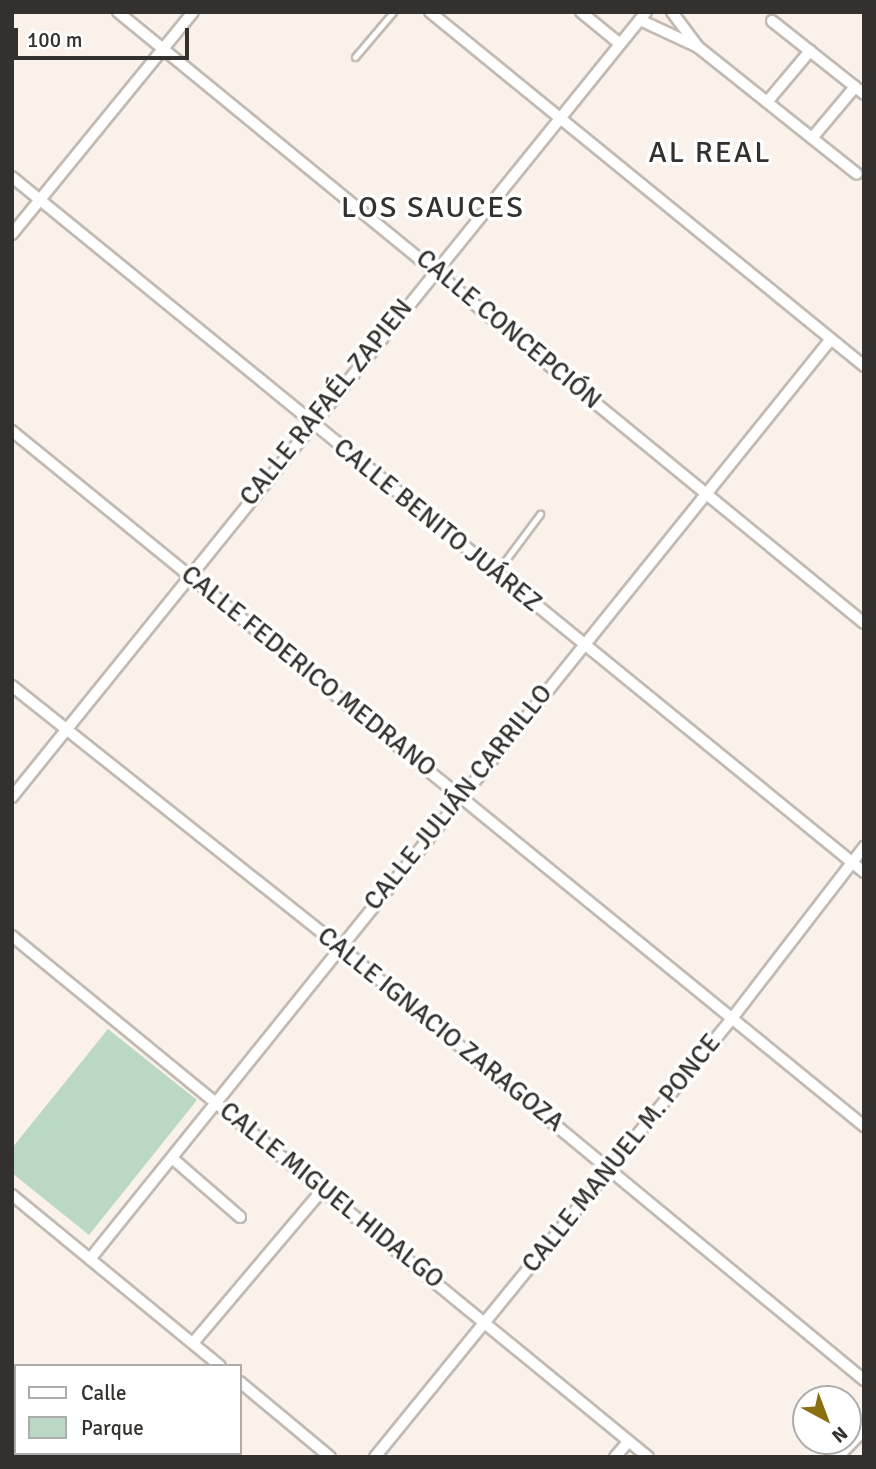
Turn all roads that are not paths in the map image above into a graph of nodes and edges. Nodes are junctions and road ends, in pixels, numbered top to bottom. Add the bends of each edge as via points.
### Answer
1 (118, 12) edge
2 (193, 12) edge
3 (393, 12) edge
4 (430, 12) edge
5 (581, 12) edge
6 (672, 12) edge
7 (643, 16) edge
8 (772, 21) dead end
9 (620, 44) junction
10 (698, 47) junction
11 (162, 49) junction
12 (810, 51) junction
13 (355, 57) dead end
14 (859, 90) edge
15 (767, 102) junction
16 (559, 118) junction
17 (812, 138) junction
18 (857, 174) dead end
19 (12, 177) edge
20 (41, 200) junction
21 (12, 234) edge
22 (435, 268) junction
23 (831, 339) junction
24 (864, 366) edge
25 (311, 423) junction
26 (12, 431) edge
27 (706, 495) junction
28 (540, 514) dead end
29 (495, 574) junction
30 (189, 576) junction
31 (864, 623) edge
32 (582, 645) junction
33 (12, 686) edge
34 (66, 730) junction
35 (461, 795) junction
36 (12, 797) edge
37 (864, 847) edge
38 (852, 862) junction
39 (864, 872) edge
40 (12, 936) edge
41 (340, 947) junction
42 (730, 1021) junction
43 (217, 1103) junction
44 (864, 1126) edge
45 (173, 1158) junction
46 (610, 1170) junction
47 (323, 1189) junction
48 (12, 1195) edge
49 (240, 1217) dead end
50 (90, 1259) junction
51 (485, 1321) junction
52 (193, 1343) junction
53 (218, 1364) edge
54 (864, 1380) edge
55 (242, 1384) edge
56 (864, 1427) edge
57 (629, 1441) junction
58 (331, 1457) edge
59 (375, 1457) edge
60 (615, 1457) edge
61 (648, 1457) edge
62 (835, 1457) edge

1 - 11 street, CALLE CONCEPCIÓN
2 - 11 street
3 - 13 lane
4 - 16 street
5 - 9 street
6 - 10 street
7 - 9 street, CALLE RAFAÉL ZAPIEN
7 - 10 street
8 - 12 street
9 - 16 street, CALLE RAFAÉL ZAPIEN
10 - 15 street
11 - 20 street
11 - 22 street, CALLE CONCEPCIÓN
12 - 14 street
12 - 15 street
14 - 17 street
15 - 17 street
16 - 22 street, CALLE RAFAÉL ZAPIEN
16 - 23 street
17 - 18 street
19 - 20 street, CALLE BENITO JUÁREZ
20 - 21 street
20 - 25 street, CALLE BENITO JUÁREZ
22 - 25 street, CALLE RAFAÉL ZAPIEN
22 - 27 street, CALLE CONCEPCIÓN
23 - 24 street
23 - 27 street, CALLE JULIÁN CARRILLO
25 - 29 street, CALLE BENITO JUÁREZ
25 - 30 street, CALLE RAFAÉL ZAPIEN
26 - 30 street, CALLE FEDERICO MEDRANO
27 - 31 street, CALLE CONCEPCIÓN
27 - 32 street, CALLE JULIÁN CARRILLO
28 - 29 lane
29 - 32 street, CALLE BENITO JUÁREZ
30 - 34 street, CALLE RAFAÉL ZAPIEN
30 - 35 street, CALLE FEDERICO MEDRANO
32 - 35 street, CALLE JULIÁN CARRILLO
32 - 38 street, CALLE BENITO JUÁREZ
33 - 34 street, CALLE IGNACIO ZARAGOZA
34 - 36 street, CALLE RAFAÉL ZAPIEN
34 - 41 street, CALLE IGNACIO ZARAGOZA
35 - 41 street, CALLE JULIÁN CARRILLO
35 - 42 street, CALLE FEDERICO MEDRANO
37 - 38 street, CALLE MANUEL M. PONCE
38 - 39 street, CALLE BENITO JUÁREZ
38 - 42 street, CALLE MANUEL M. PONCE
40 - 43 street, CALLE MIGUEL HIDALGO
41 - 43 street, CALLE JULIÁN CARRILLO
41 - 46 street, CALLE IGNACIO ZARAGOZA
42 - 44 street, CALLE FEDERICO MEDRANO
42 - 46 street, CALLE MANUEL M. PONCE
43 - 45 street, CALLE JULIÁN CARRILLO
43 - 47 street, CALLE MIGUEL HIDALGO
45 - 49 street
45 - 50 street, CALLE JULIÁN CARRILLO
46 - 51 street, CALLE MANUEL M. PONCE
46 - 54 street, CALLE IGNACIO ZARAGOZA
47 - 51 street, CALLE MIGUEL HIDALGO
47 - 52 street
48 - 50 street
50 - 52 street
51 - 57 street, CALLE MIGUEL HIDALGO
51 - 59 street, CALLE MANUEL M. PONCE
52 - 53 street
55 - 58 street
56 - 62 street
57 - 60 street
57 - 61 street, CALLE MIGUEL HIDALGO

